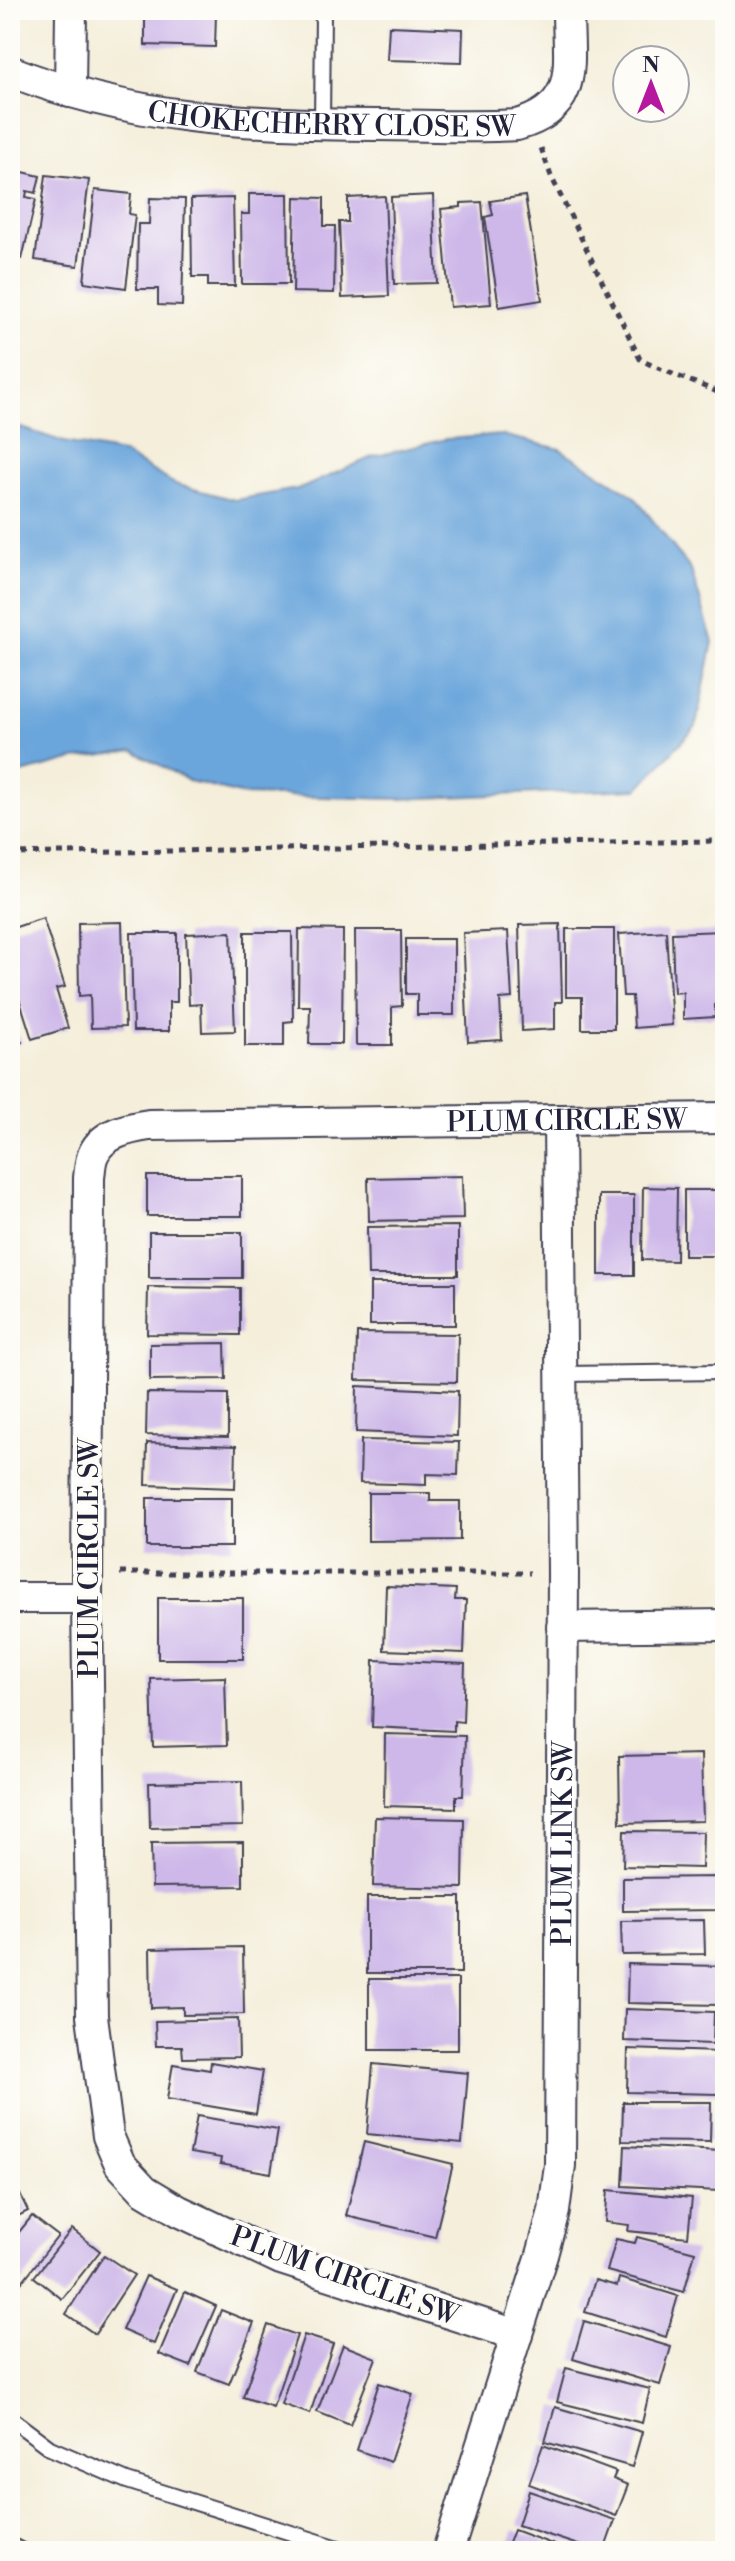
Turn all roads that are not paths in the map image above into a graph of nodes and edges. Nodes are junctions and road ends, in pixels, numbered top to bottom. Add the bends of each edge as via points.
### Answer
1 (71, 10) edge
2 (323, 10) edge
3 (568, 10) edge
4 (10, 71) edge
5 (70, 92) junction
6 (322, 125) junction
7 (725, 1118) edge
8 (559, 1120) junction
9 (725, 1372) edge
10 (562, 1374) junction
11 (87, 1586) junction
12 (10, 1598) edge
13 (725, 1625) edge
14 (562, 1627) junction
15 (517, 2335) junction
16 (10, 2418) edge
17 (348, 2551) edge
18 (448, 2551) edge

1 - 5 street
2 - 6 lane
3 - 6 street, CHOKECHERRY CLOSE SW via 565,91 547,113 530,121 499,126
4 - 5 street, CHOKECHERRY CLOSE SW
5 - 6 street, CHOKECHERRY CLOSE SW via 166,114
7 - 8 street, PLUM CIRCLE SW
8 - 10 street, PLUM LINK SW
8 - 11 street, PLUM CIRCLE SW via 149,1125 130,1128 100,1144 89,1178
9 - 10 lane
10 - 14 street, PLUM LINK SW
11 - 12 street
11 - 15 street, PLUM CIRCLE SW via 92,2016 106,2124 120,2164 144,2190 179,2211 281,2259
13 - 14 street
14 - 15 street, PLUM LINK SW via 560,2165 554,2211
15 - 18 street, PLUM LINK SW
16 - 17 lane via 50,2448 127,2481

